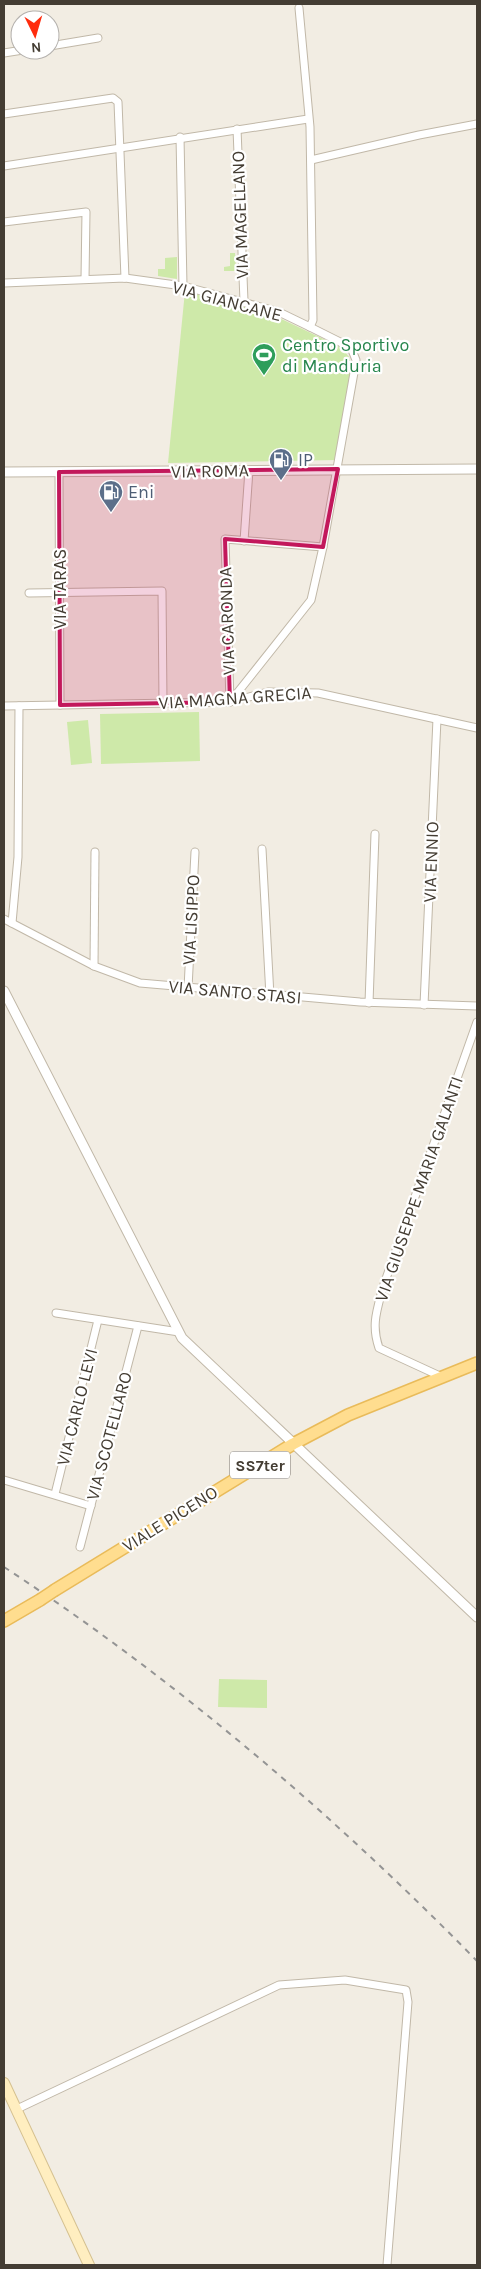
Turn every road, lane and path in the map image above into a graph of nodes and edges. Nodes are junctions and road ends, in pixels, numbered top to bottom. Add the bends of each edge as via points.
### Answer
1 (300, 8) dead end
2 (98, 38) dead end
3 (60, 44) edge
4 (4, 114) edge
5 (308, 118) junction
6 (477, 124) edge
7 (237, 129) junction
8 (180, 138) junction
9 (119, 148) junction
10 (311, 160) junction
11 (4, 166) edge
12 (4, 222) edge
13 (85, 278) junction
14 (124, 278) junction
15 (4, 283) edge
16 (183, 286) junction
17 (244, 301) junction
18 (310, 327) junction
19 (338, 469) junction
20 (477, 469) edge
21 (248, 470) junction
22 (4, 472) edge
23 (59, 472) junction
24 (244, 541) junction
25 (323, 547) junction
26 (60, 591) junction
27 (29, 593) dead end
28 (230, 702) junction
29 (163, 703) junction
30 (60, 705) junction
31 (4, 706) edge
32 (18, 706) junction
33 (437, 718) junction
34 (477, 728) edge
35 (376, 834) dead end
36 (262, 849) dead end
37 (95, 852) dead end
38 (195, 852) dead end
39 (7, 920) edge
40 (94, 966) junction
41 (188, 988) junction
42 (4, 991) edge
43 (270, 996) junction
44 (370, 1003) junction
45 (424, 1005) junction
46 (477, 1006) edge
47 (477, 1022) edge
48 (56, 1313) dead end
49 (98, 1320) junction
50 (138, 1326) junction
51 (178, 1332) junction
52 (477, 1363) edge
53 (442, 1377) junction
54 (293, 1444) junction
55 (4, 1480) edge
56 (56, 1494) junction
57 (91, 1506) junction
58 (80, 1547) dead end
59 (477, 1617) edge
60 (4, 1621) edge
61 (4, 2083) edge
62 (17, 2109) junction
63 (88, 2265) edge
64 (387, 2265) edge

1 - 5 street
2 - 3 street
4 - 9 street via 113,98 118,105
5 - 7 street
5 - 10 street
6 - 10 street
7 - 8 street
7 - 17 street, VIA MAGELLANO
8 - 9 street
8 - 16 street
9 - 11 street
9 - 14 street
10 - 18 street via 313,320
12 - 13 street via 86,212
13 - 14 street, VIA GIANCANE
13 - 15 street, VIA GIANCANE
14 - 16 street, VIA GIANCANE
16 - 17 street, VIA GIANCANE
17 - 18 street, VIA GIANCANE via 279,312
18 - 19 street, VIA GIANCANE via 352,350 356,360
19 - 20 street, VIA ROMA
19 - 21 street, VIA ROMA
19 - 25 street, VIA GIANCANE
21 - 23 street, VIA ROMA
21 - 24 street
22 - 23 street, VIA ROMA
23 - 26 street, VIA TARAS
24 - 25 street
24 - 28 street, VIA CARONDA via 224,539
25 - 28 street, VIA GIANCANE via 311,600
26 - 27 street
26 - 29 street via 162,591
26 - 30 street, VIA TARAS
28 - 29 street, VIA MAGNA GRECIA
28 - 33 street, VIA MAGNA GRECIA via 268,692 318,693
29 - 30 street, VIA MAGNA GRECIA
30 - 32 street, VIA MAGNA GRECIA
31 - 32 street, VIA MAGNA GRECIA
32 - 39 street via 18,857
33 - 34 street, VIA MAGNA GRECIA
33 - 45 street, VIA ENNIO
35 - 44 street
36 - 43 street
37 - 40 street
38 - 41 street, VIA LISIPPO
39 - 40 street, VIA SANTO STASI
40 - 41 street, VIA SANTO STASI via 140,984
41 - 43 street, VIA SANTO STASI
42 - 51 street
43 - 44 street, VIA SANTO STASI
44 - 45 street, VIA SANTO STASI
45 - 46 street, VIA SANTO STASI
47 - 53 street, VIA GIUSEPPE MARIA GALANTI via 383,1287 375,1319 374,1333 379,1348
48 - 49 street
49 - 50 street
49 - 56 street, VIA CARLO LEVI
50 - 51 street
50 - 57 street, VIA SCOTELLARO
51 - 54 street
52 - 53 main road, VIALE PICENO / SS7ter
53 - 54 main road, VIALE PICENO / SS7ter via 348,1415
54 - 59 street
54 - 60 main road, VIALE PICENO / SS7ter, bridge
55 - 56 street
56 - 57 street
57 - 58 street, VIA SCOTELLARO
61 - 62 main road
62 - 63 main road
62 - 64 street via 279,1985 344,1980 406,1990 408,2002

